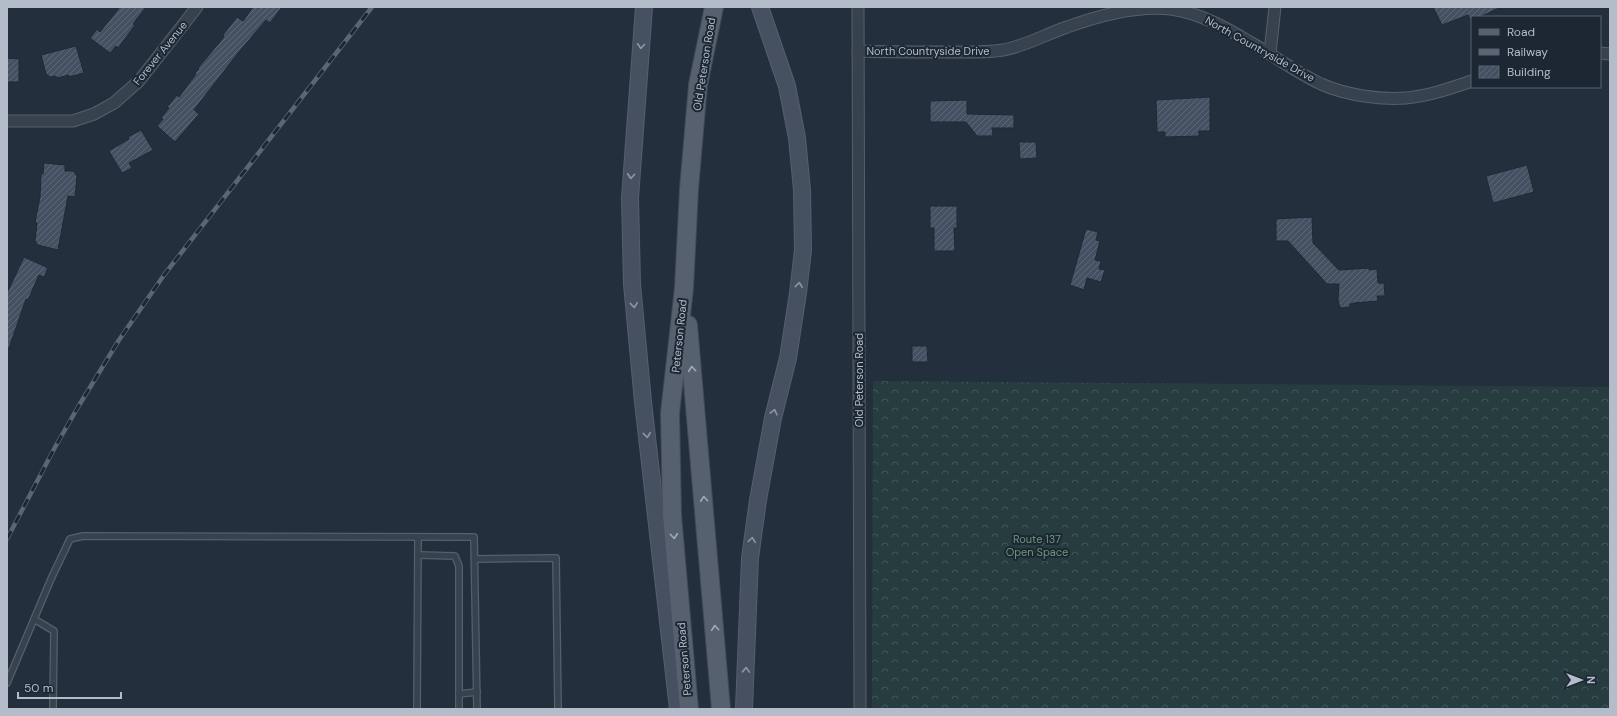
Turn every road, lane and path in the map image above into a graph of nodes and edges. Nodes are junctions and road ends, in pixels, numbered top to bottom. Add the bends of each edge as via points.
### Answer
1 (197, 7) edge
2 (644, 7) edge
3 (760, 7) edge
4 (858, 7) edge
5 (1275, 7) edge
6 (712, 12) edge
7 (858, 51) junction
8 (1270, 54) junction
9 (1471, 81) edge
10 (7, 121) edge
11 (684, 288) junction
12 (418, 536) junction
13 (418, 555) junction
14 (475, 559) junction
15 (34, 619) junction
16 (7, 683) edge
17 (477, 692) junction
18 (459, 694) junction
19 (53, 709) edge
20 (417, 709) edge
21 (459, 709) edge
22 (477, 709) edge
23 (558, 709) edge
24 (678, 709) edge
25 (689, 709) edge
26 (722, 709) edge
27 (744, 709) edge
28 (860, 709) edge

1 - 10 street, Forever Avenue via 139,81 114,103 94,114 73,120
2 -> 24 main road, Peterson Road via 630,198 632,284
27 -> 3 main road via 750,558 773,418 788,358 803,250 802,190 797,138 786,86
4 - 7 street
5 - 8 street
6 - 11 main road, Old Peterson Road via 698,85
7 - 8 street, North Countryside Drive via 1004,50 1033,42 1066,27 1103,15 1139,9 1172,9 1200,16
7 - 28 street, Old Peterson Road
8 - 9 street, North Countryside Drive via 1322,84 1378,98 1414,97
11 -> 25 main road, Peterson Road via 670,413 672,515
26 -> 11 main road, Peterson Road
12 - 13 lane
12 - 14 lane via 474,537
12 - 15 lane via 84,536 70,539
13 - 18 lane via 455,556 459,566
13 - 20 lane
14 - 17 lane
14 - 23 lane via 556,558
15 - 16 lane
15 - 19 lane via 54,630
17 - 18 lane
17 - 22 lane
18 - 21 lane

